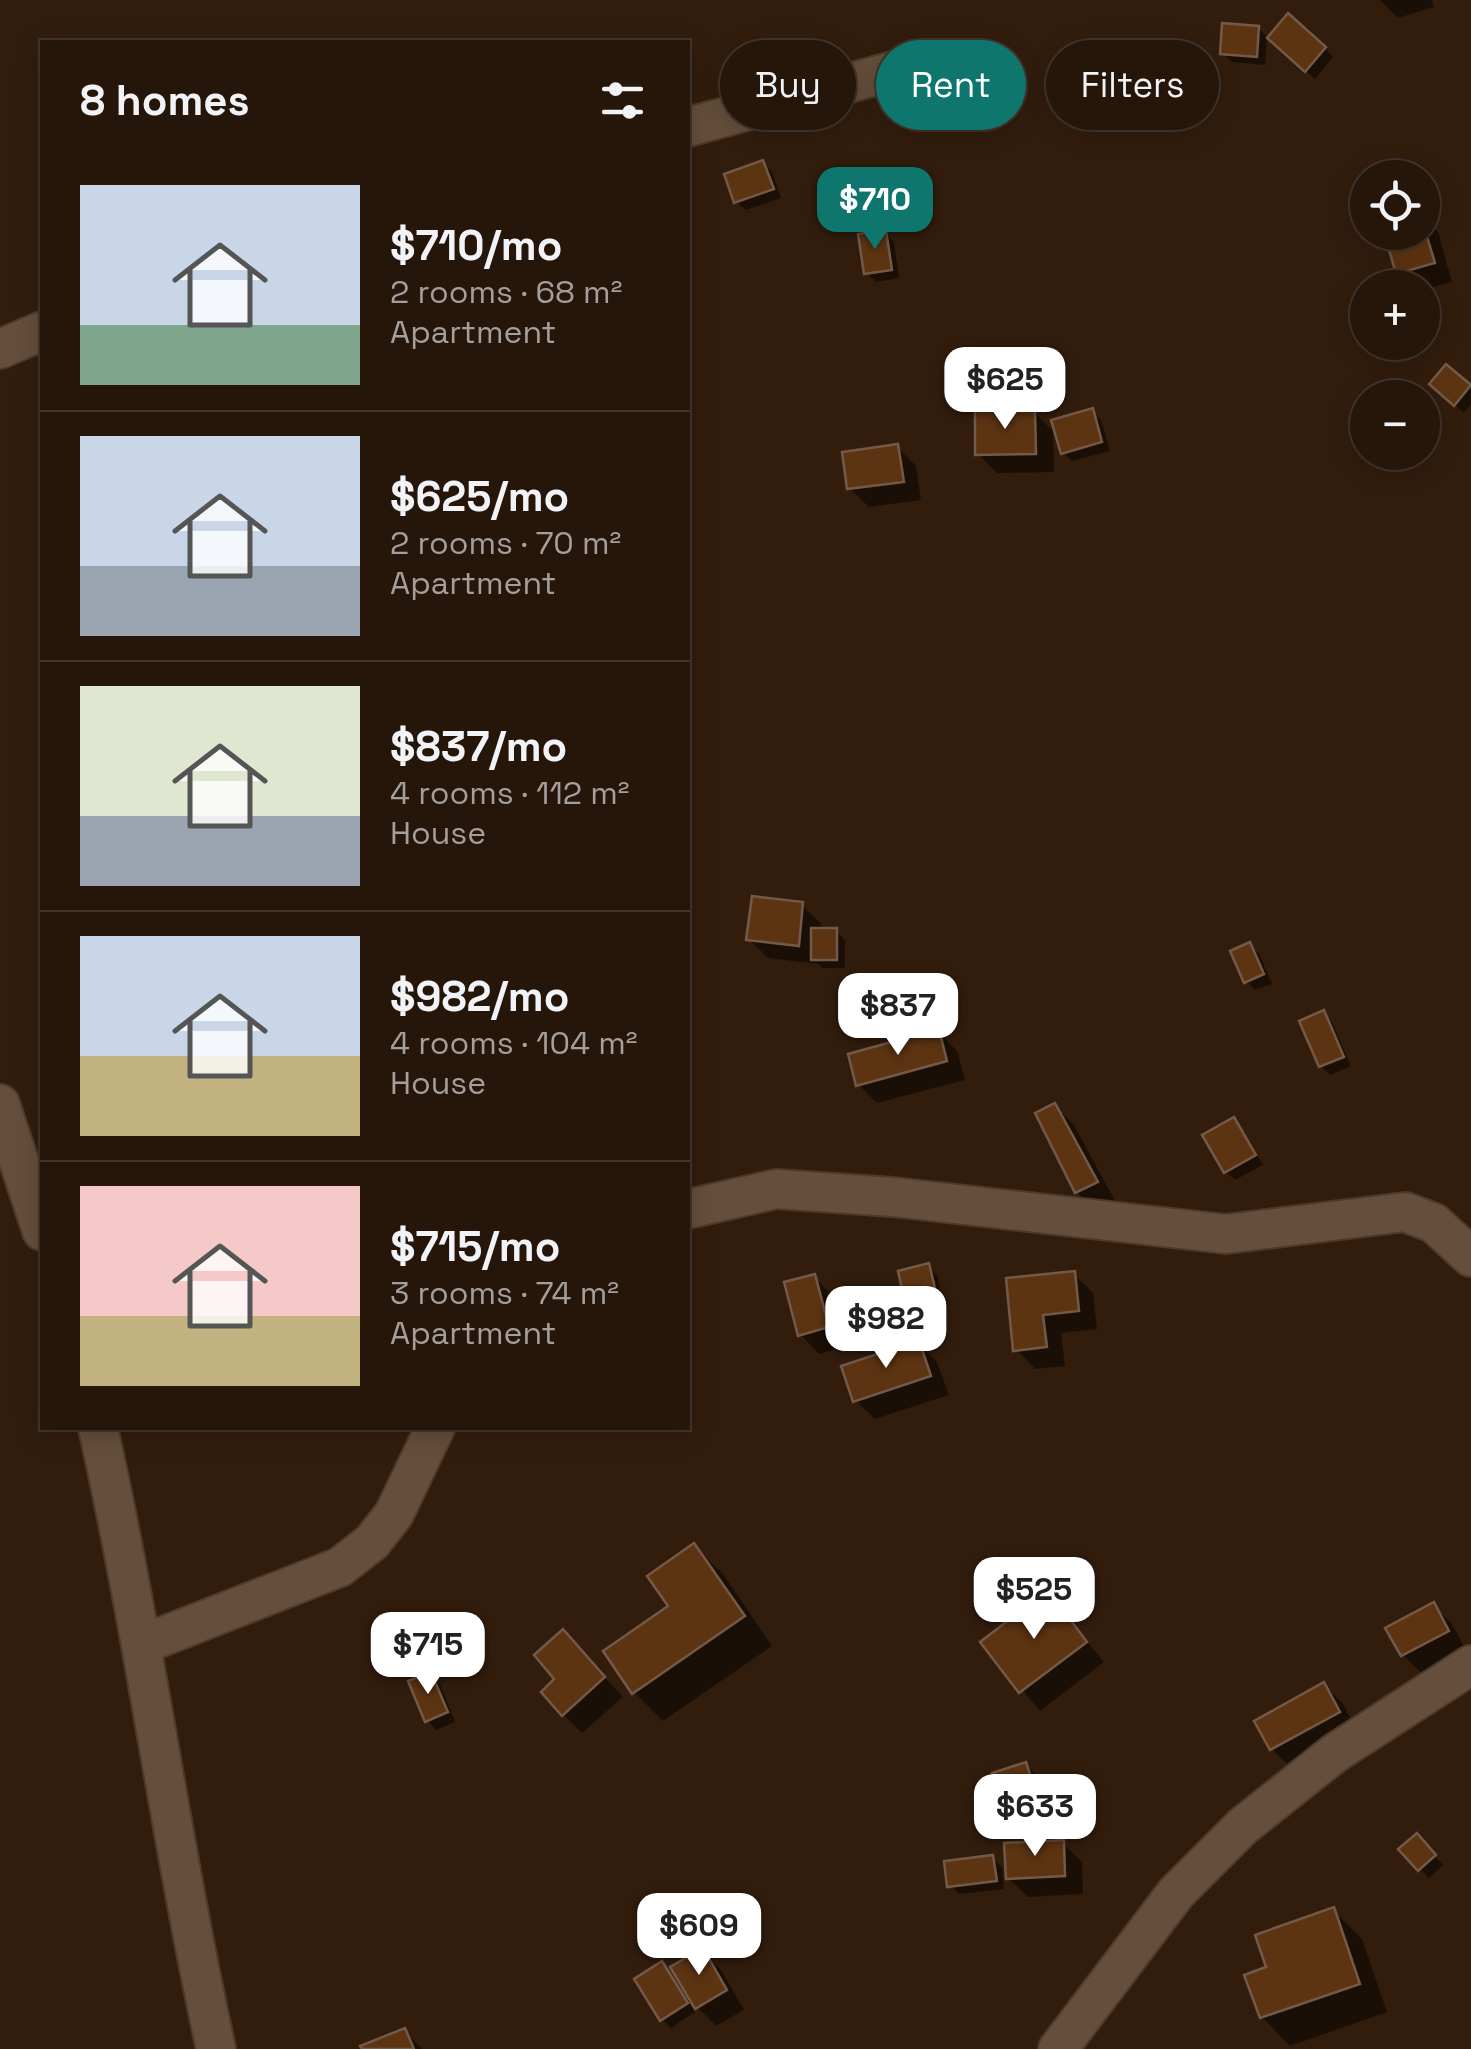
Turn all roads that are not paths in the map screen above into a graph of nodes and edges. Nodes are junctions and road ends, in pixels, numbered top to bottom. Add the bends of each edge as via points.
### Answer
1 (876, 75) edge
2 (690, 126) edge
3 (40, 332) edge
4 (0, 349) edge
5 (0, 1104) edge
6 (690, 1210) edge
7 (40, 1226) edge
8 (1471, 1257) edge
9 (98, 1430) edge
10 (434, 1430) edge
11 (141, 1645) junction
12 (1471, 1665) edge
13 (216, 2049) edge
14 (1058, 2049) edge

1 - 2 street
3 - 4 street
5 - 7 street
6 - 8 street via 776,1189 1226,1234 1405,1212 1434,1222
9 - 11 street
10 - 11 street via 394,1514 340,1567
11 - 13 street
12 - 14 street via 1335,1753 1243,1826 1176,1893

